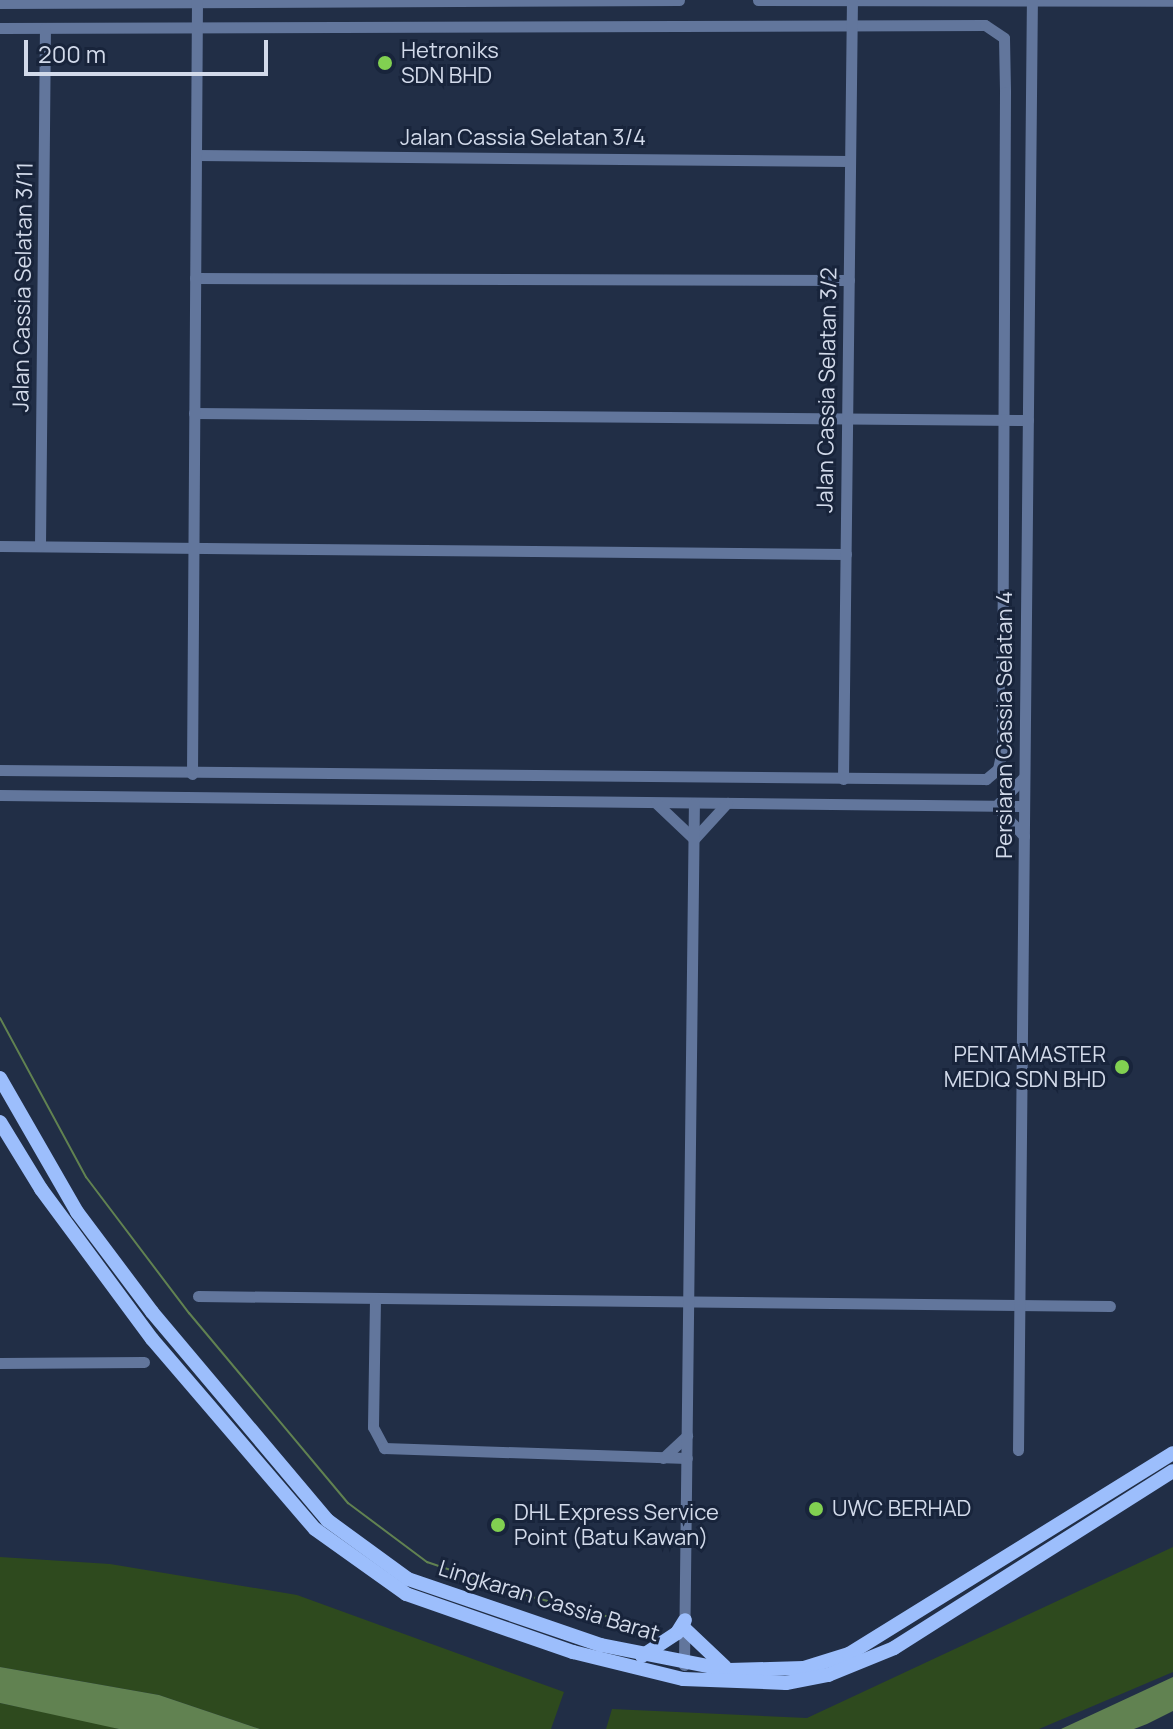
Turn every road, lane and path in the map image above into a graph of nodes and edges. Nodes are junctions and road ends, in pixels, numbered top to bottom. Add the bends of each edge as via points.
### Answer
1 (679, 0) edge
2 (758, 0) edge
3 (1032, 0) edge
4 (852, 1) edge
5 (1012, 1) edge
6 (1051, 1) edge
7 (1173, 1) edge
8 (197, 2) edge
9 (0, 3) edge
10 (851, 26) junction
11 (0, 28) edge
12 (45, 28) junction
13 (197, 28) junction
14 (1032, 28) junction
15 (196, 155) junction
16 (850, 161) junction
17 (195, 278) junction
18 (849, 280) junction
19 (194, 413) junction
20 (847, 418) junction
21 (1001, 420) junction
22 (1028, 420) junction
23 (0, 546) edge
24 (40, 546) junction
25 (193, 547) junction
26 (846, 554) junction
27 (0, 770) edge
28 (192, 774) junction
29 (1025, 776) junction
30 (843, 779) junction
31 (0, 795) edge
32 (656, 803) junction
33 (694, 803) junction
34 (727, 803) junction
35 (996, 806) junction
36 (1024, 806) junction
37 (1024, 836) junction
38 (694, 839) junction
39 (0, 1078) edge
40 (1, 1125) edge
41 (198, 1296) dead end
42 (375, 1299) junction
43 (692, 1303) junction
44 (1020, 1306) junction
45 (1110, 1306) dead end
46 (144, 1362) dead end
47 (0, 1363) edge
48 (687, 1436) junction
49 (1018, 1450) dead end
50 (1173, 1453) edge
51 (664, 1458) junction
52 (687, 1458) junction
53 (1173, 1471) edge
54 (687, 1479) junction
55 (685, 1624) junction
56 (642, 1656) junction
57 (684, 1665) junction
58 (729, 1670) junction

1 - 8 street
2 - 4 street
3 - 5 street
3 - 6 street
3 - 14 street, Persiaran Cassia Selatan 4
4 - 5 street
4 - 10 street, Jalan Cassia Selatan 3/2
5 - 14 street
6 - 7 street
6 - 14 street
8 - 9 street
8 - 13 street
10 - 13 street
10 - 16 street, Jalan Cassia Selatan 3/2
10 - 21 street via 985,25 1004,38
11 - 12 street
12 - 13 street
12 - 24 street, Jalan Cassia Selatan 3/11
13 - 15 street
14 - 22 street, Persiaran Cassia Selatan 4
15 - 16 street, Jalan Cassia Selatan 3/4
15 - 17 street
16 - 18 street, Jalan Cassia Selatan 3/2
17 - 18 street
17 - 19 street
18 - 20 street, Jalan Cassia Selatan 3/2
19 - 20 street
19 - 25 street
20 - 21 street
20 - 26 street, Jalan Cassia Selatan 3/2
21 - 22 street
21 - 30 street via 998,769 986,779 970,781
22 - 29 street, Persiaran Cassia Selatan 4
23 - 24 street
24 - 25 street
25 - 26 street
25 - 28 street
26 - 30 street, Jalan Cassia Selatan 3/2
27 - 28 street
28 - 30 street
29 - 35 street
29 - 36 street, Persiaran Cassia Selatan 4
31 - 32 street
32 - 33 street
32 - 38 street
33 - 34 street
33 - 38 street
34 - 35 street
34 - 38 street
35 - 36 street
35 - 37 street
36 - 37 street, Persiaran Cassia Selatan 4
37 - 44 street, Persiaran Cassia Selatan 4
38 - 43 street
39 - 56 main road, Lingkaran Cassia Barat via 77,1212 152,1312 327,1520 408,1579
40 - 53 main road, Lingkaran Cassia Barat via 41,1189 152,1339 315,1529 406,1594 573,1652 683,1679 786,1683 828,1675 894,1648
41 - 42 street
42 - 43 street
42 - 51 street via 373,1427 384,1448
43 - 44 street
43 - 48 street
44 - 45 street
44 - 49 street, Persiaran Cassia Selatan 4
46 - 47 street
48 - 51 street
48 - 52 street
50 - 58 main road, Lingkaran Cassia Barat via 876,1641 804,1668
51 - 52 street
51 - 54 street
52 - 54 street
54 - 55 street
55 - 56 main road
55 - 57 street
55 - 58 main road
56 - 57 main road, Lingkaran Cassia Barat
57 - 58 main road, Lingkaran Cassia Barat

